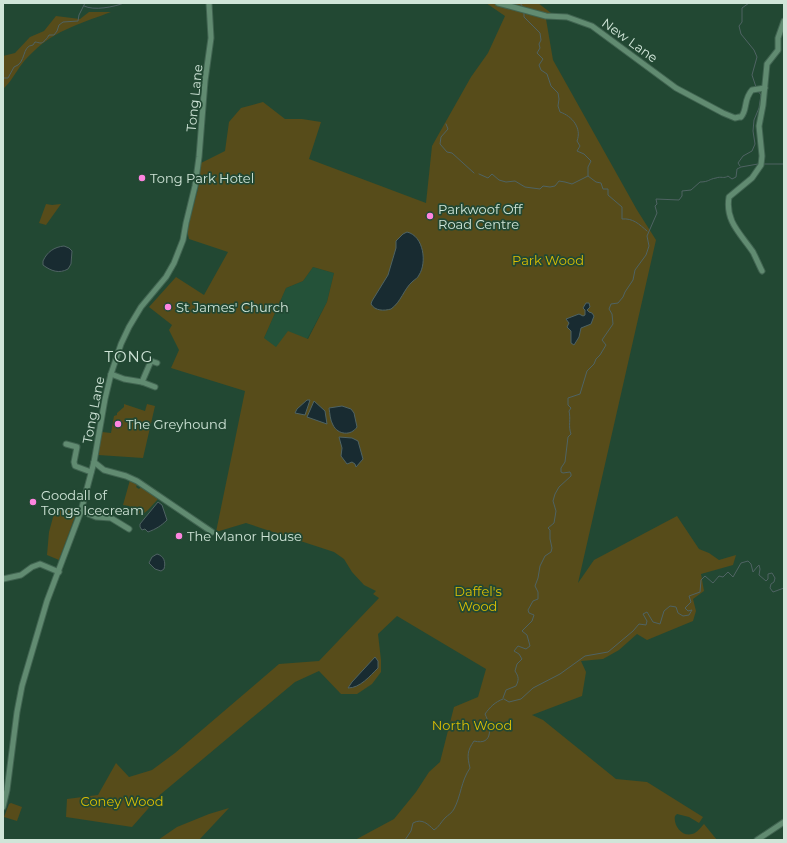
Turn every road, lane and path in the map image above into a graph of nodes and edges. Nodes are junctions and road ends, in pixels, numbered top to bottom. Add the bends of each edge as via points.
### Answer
1 (209, 3) edge
2 (498, 3) edge
3 (784, 21) edge
4 (765, 88) junction
5 (762, 271) dead end
6 (156, 363) dead end
7 (111, 374) junction
8 (142, 382) junction
9 (155, 387) dead end
10 (66, 444) dead end
11 (94, 462) junction
12 (92, 472) junction
13 (81, 511) junction
14 (129, 529) dead end
15 (212, 532) dead end
16 (59, 572) junction
17 (3, 579) edge
18 (3, 807) edge
19 (784, 822) edge
20 (757, 840) edge

1 - 7 street, Tong Lane via 211,38 196,186 183,240 166,277 141,307 129,327
2 - 4 street, New Lane via 546,16 567,17 592,26 676,88 735,118 743,115 747,96 752,90
3 - 4 street via 778,38 778,50 767,64
4 - 5 street via 759,126 762,163 752,178 729,197 728,207 729,216
6 - 8 street via 151,360
7 - 8 street
7 - 11 street, Tong Lane
8 - 9 street
10 - 12 street via 77,447 74,462 76,467
11 - 12 street, Tong Lane
11 - 15 street via 104,470 137,481
12 - 13 street, Tong Lane
13 - 14 street via 96,517 111,518
13 - 16 street, Tong Lane
16 - 17 street via 40,564 21,575
16 - 18 street, Tong Lane via 47,601 22,686
19 - 20 street

